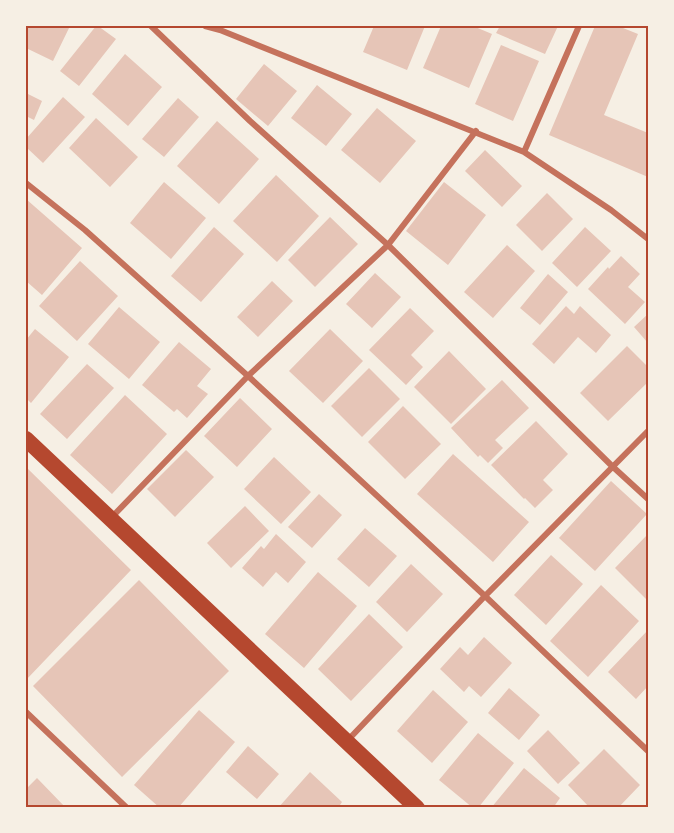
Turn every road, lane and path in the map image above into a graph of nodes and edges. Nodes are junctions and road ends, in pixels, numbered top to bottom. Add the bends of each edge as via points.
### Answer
1 (151, 26) edge
2 (205, 26) edge
3 (579, 26) edge
4 (476, 131) junction
5 (524, 152) junction
6 (26, 183) edge
7 (648, 239) edge
8 (388, 245) junction
9 (248, 376) junction
10 (648, 431) edge
11 (26, 440) edge
12 (612, 466) junction
13 (648, 499) edge
14 (111, 518) junction
15 (485, 596) junction
16 (26, 712) edge
17 (347, 741) junction
18 (648, 751) edge
19 (127, 807) edge
20 (417, 807) edge

1 - 8 street via 250,122
2 - 4 street
3 - 5 street
4 - 5 street
4 - 8 street
5 - 7 street
6 - 9 street via 85,230
8 - 9 street
8 - 12 street
9 - 14 street
9 - 15 street
10 - 12 street
11 - 14 highway
12 - 13 street
12 - 15 street
14 - 17 highway
15 - 17 street
15 - 18 street
16 - 19 street
17 - 20 highway

